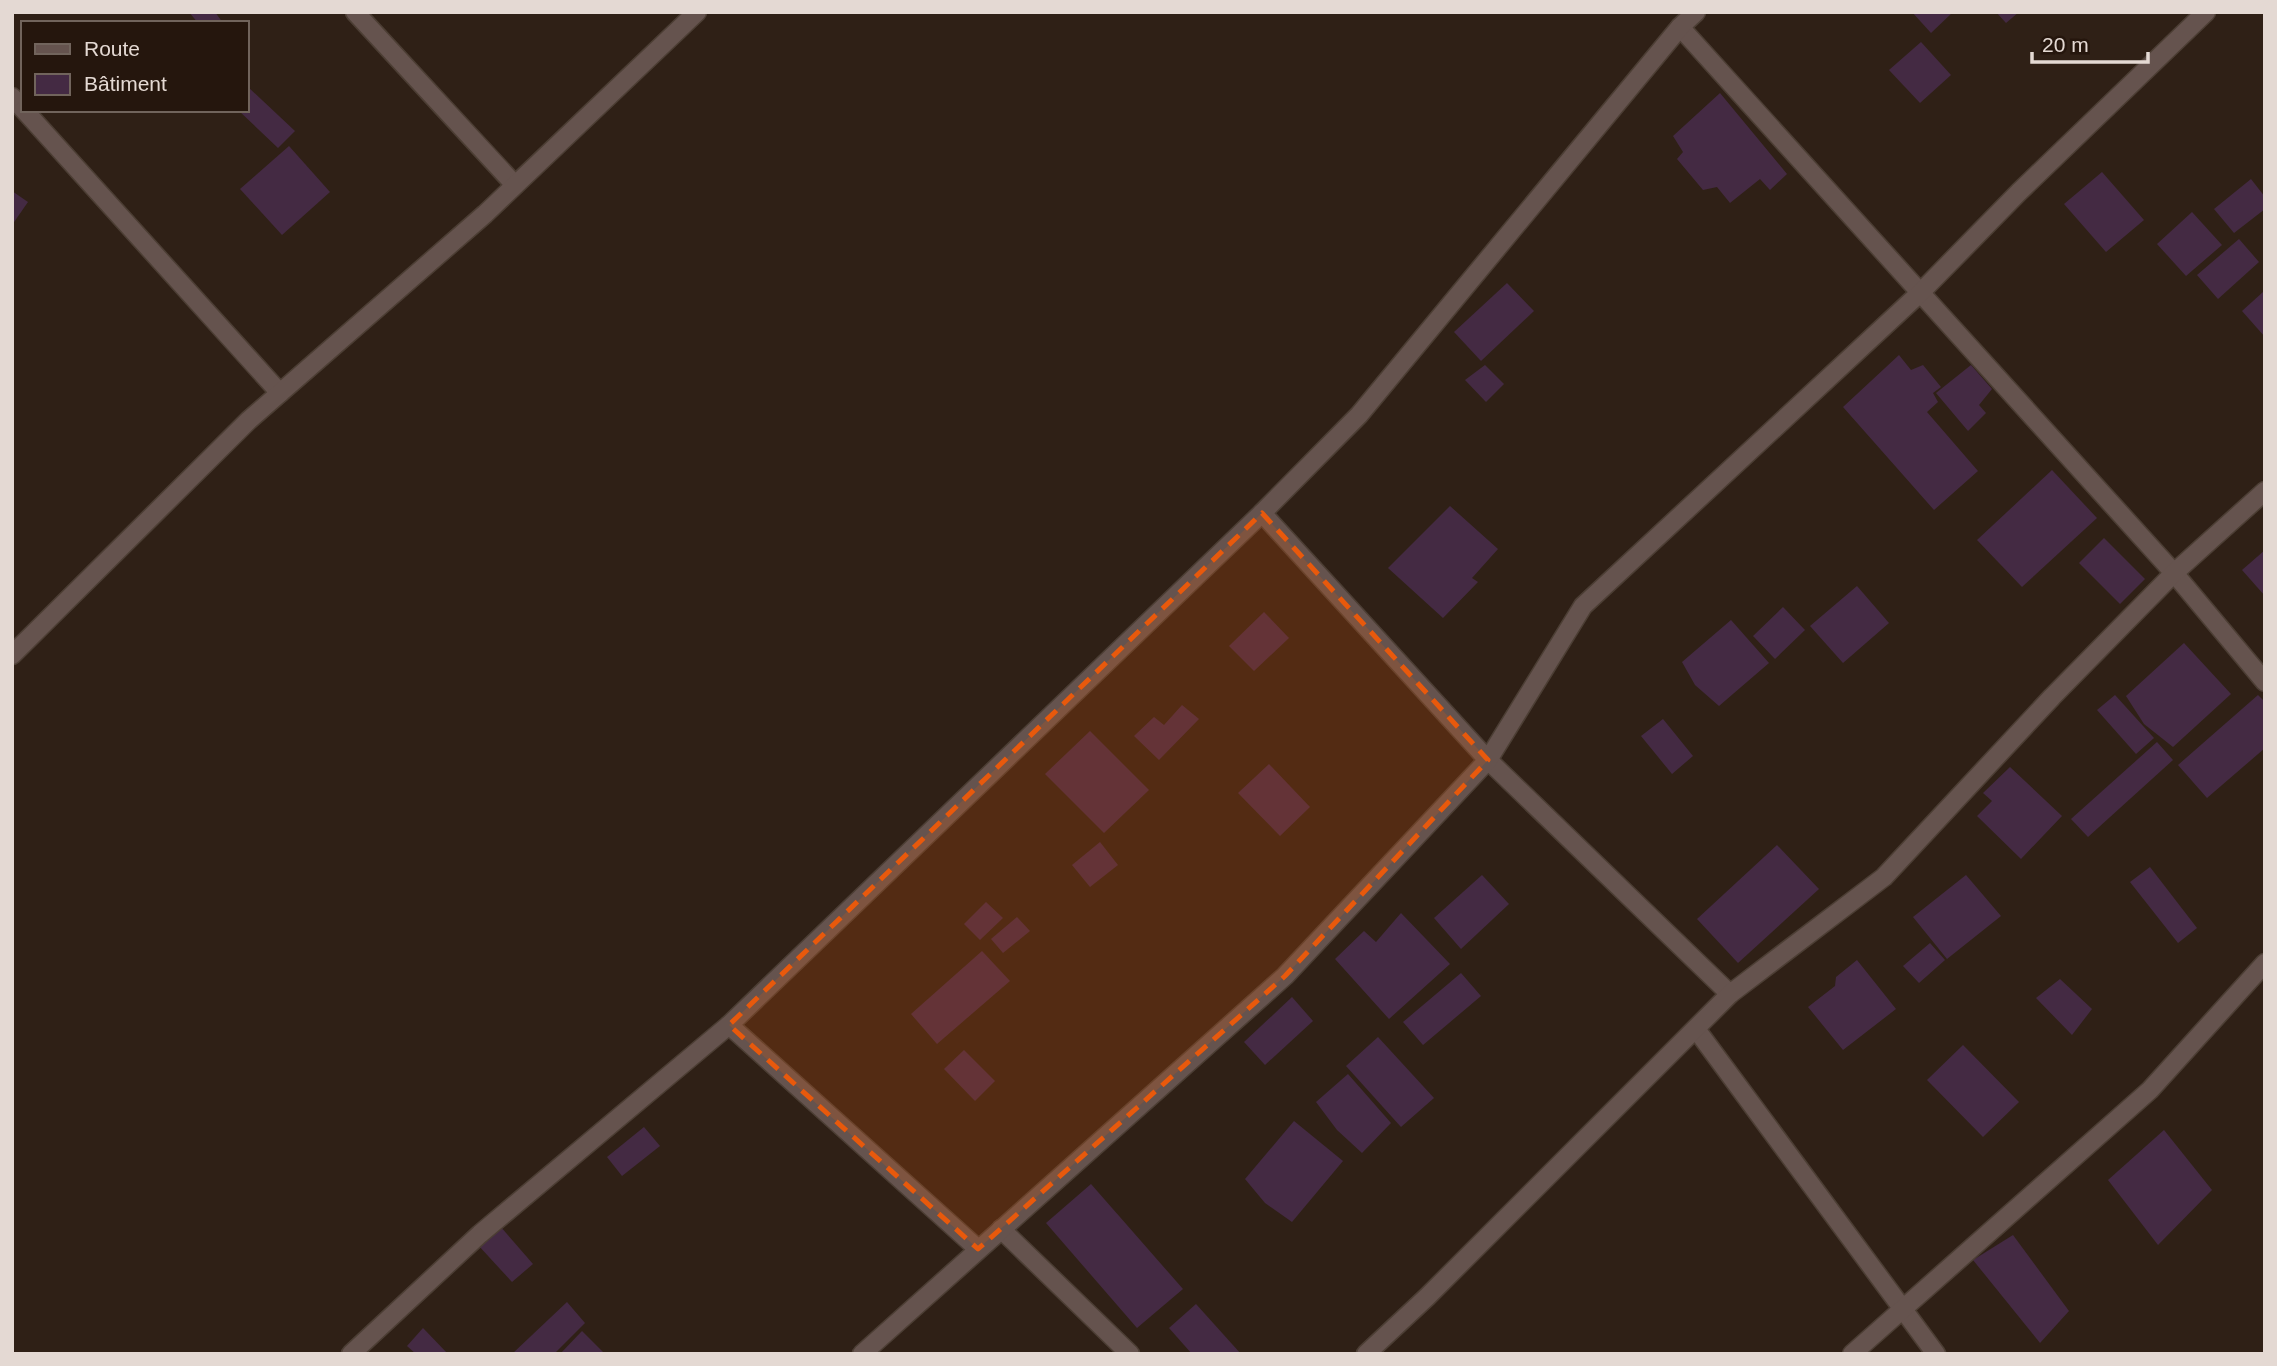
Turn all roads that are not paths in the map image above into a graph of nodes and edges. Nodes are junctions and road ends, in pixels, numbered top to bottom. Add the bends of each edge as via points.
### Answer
1 (355, 12) edge
2 (697, 12) edge
3 (1696, 12) edge
4 (2206, 12) edge
5 (1680, 27) junction
6 (26, 112) edge
7 (515, 185) junction
8 (1921, 292) junction
9 (280, 393) junction
10 (2265, 491) edge
11 (1262, 513) junction
12 (2174, 573) junction
13 (14, 649) edge
14 (2265, 682) edge
15 (1488, 760) junction
16 (2265, 963) edge
17 (1730, 994) junction
18 (729, 1025) junction
19 (1696, 1029) junction
20 (1001, 1229) junction
21 (978, 1249) junction
22 (1903, 1309) junction
23 (351, 1354) edge
24 (862, 1354) edge
25 (1130, 1354) edge
26 (1366, 1354) edge
27 (1852, 1354) edge
28 (1936, 1354) edge

1 - 7 street
2 - 7 street
3 - 5 street
4 - 8 street
5 - 8 street
5 - 11 street via 1359,415
6 - 9 street
7 - 9 street
8 - 12 street
8 - 15 street via 1583,606
9 - 13 street
10 - 12 street
11 - 15 street
11 - 18 street
12 - 14 street
12 - 17 street via 1884,877
15 - 17 street
15 - 20 street via 1285,976
16 - 22 street via 2150,1090
17 - 19 street
18 - 21 street
18 - 23 street via 480,1234
19 - 22 street
19 - 26 street
20 - 21 street
20 - 25 street
21 - 24 street
22 - 27 street
22 - 28 street

